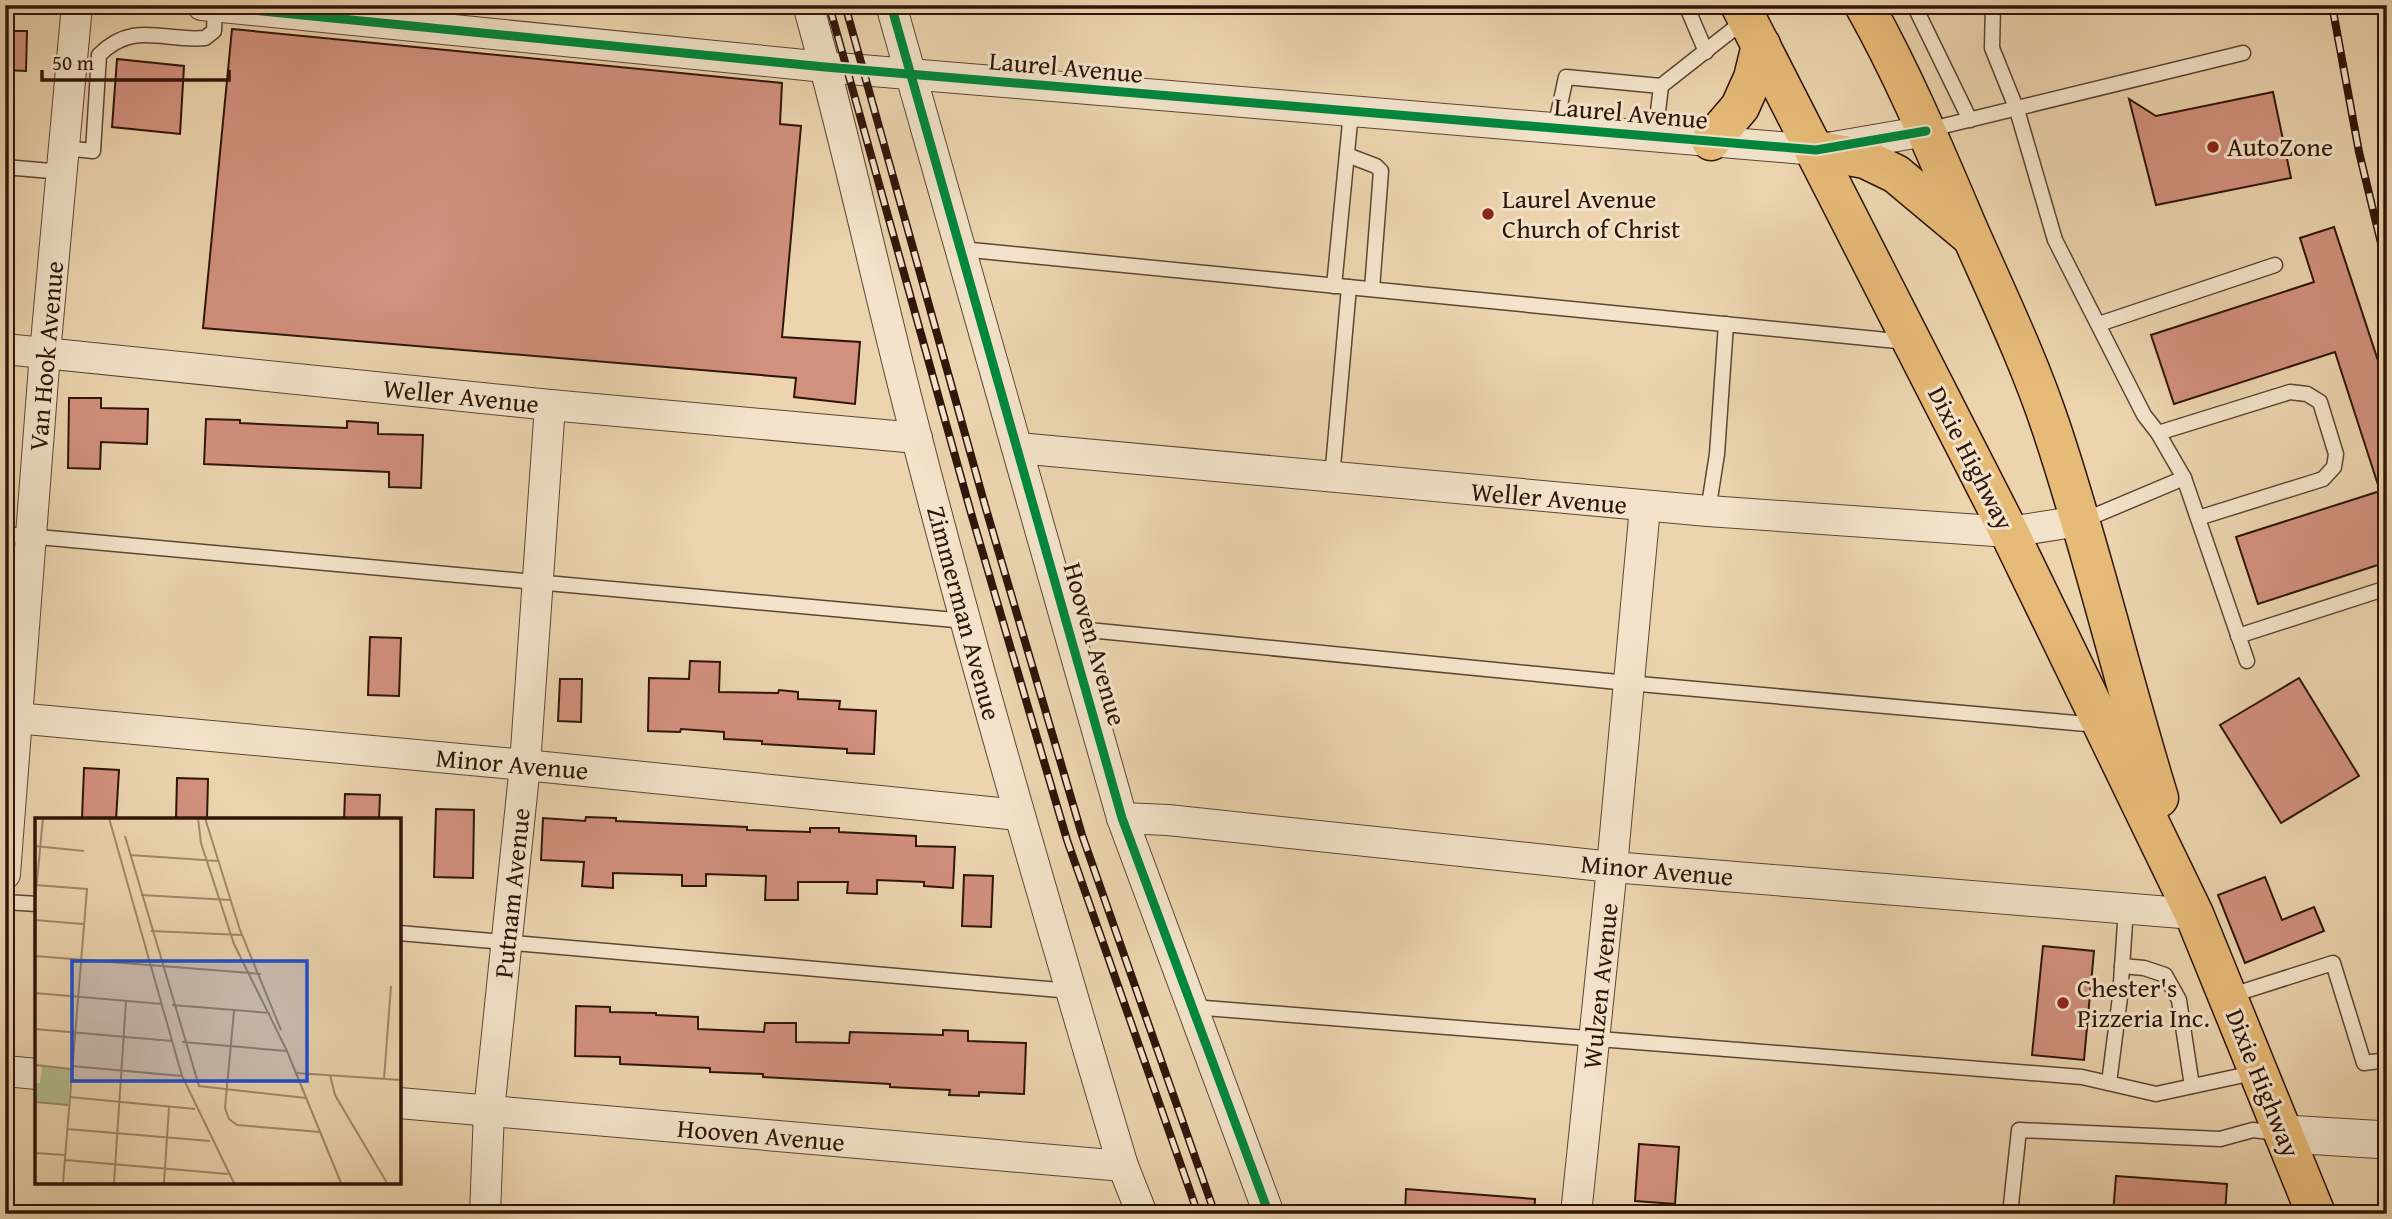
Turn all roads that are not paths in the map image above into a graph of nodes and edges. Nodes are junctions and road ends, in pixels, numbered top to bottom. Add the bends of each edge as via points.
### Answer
1 (77, 5) edge
2 (808, 5) edge
3 (891, 5) edge
4 (1686, 5) edge
5 (1864, 5) edge
6 (1914, 5) edge
7 (1993, 5) edge
8 (209, 6) edge
9 (1750, 23) edge
10 (1706, 52) junction
11 (2243, 52) dead end
12 (825, 67) junction
13 (911, 75) junction
14 (1661, 86) junction
15 (2017, 110) junction
16 (1351, 112) junction
17 (1970, 120) junction
18 (1555, 128) junction
19 (1926, 131) junction
20 (1656, 136) junction
21 (1711, 141) junction
22 (1816, 150) junction
23 (1347, 155) junction
24 (63, 160) junction
25 (5, 167) edge
26 (1972, 237) junction
27 (961, 249) junction
28 (2275, 265) dead end
29 (1342, 286) junction
30 (1372, 289) junction
31 (1726, 324) junction
32 (2099, 324) junction
33 (1913, 343) junction
34 (5, 349) edge
35 (45, 353) junction
36 (550, 405) junction
37 (2158, 433) junction
38 (917, 438) junction
39 (1018, 448) junction
40 (1332, 478) junction
41 (2184, 478) junction
42 (1644, 507) junction
43 (1708, 511) junction
44 (2198, 518) junction
45 (2080, 521) junction
46 (2009, 531) junction
47 (18, 535) edge
48 (537, 582) junction
49 (2387, 588) edge
50 (966, 621) junction
51 (1068, 628) junction
52 (2238, 636) junction
53 (2247, 661) dead end
54 (1629, 684) junction
55 (11, 718) edge
56 (2103, 726) junction
57 (525, 765) junction
58 (1018, 815) junction
59 (1122, 818) junction
60 (1612, 867) junction
61 (5, 874) edge
62 (5, 902) edge
63 (35, 904) edge
64 (2126, 908) junction
65 (2194, 914) junction
66 (401, 933) edge
67 (507, 942) junction
68 (2122, 966) junction
69 (1071, 991) junction
70 (2228, 996) junction
71 (1192, 1007) junction
72 (1594, 1039) junction
73 (2387, 1060) edge
74 (5, 1071) edge
75 (2259, 1072) junction
76 (35, 1074) edge
77 (2109, 1083) junction
78 (2192, 1086) junction
79 (401, 1103) edge
80 (489, 1111) junction
81 (2285, 1134) junction
82 (2387, 1140) edge
83 (1123, 1166) junction
84 (485, 1214) edge
85 (1142, 1214) edge
86 (1269, 1214) edge
87 (1576, 1214) edge
88 (2010, 1214) edge
89 (2316, 1214) edge

1 - 24 street, Van Hook Avenue
2 - 12 street, Zimmerman Avenue
3 - 13 street
4 - 10 lane
5 - 19 main road, Dixie Highway via 1893,56
6 - 17 lane
7 - 15 lane via 1992,48
8 - 12 street, Laurel Avenue
8 - 24 lane via 214,31 205,38 121,37 99,55 93,151
9 - 10 lane
9 - 21 main road via 1752,78 1740,107
9 - 22 main road, Dixie Highway
10 - 14 lane
11 - 15 lane
12 - 13 street, Laurel Avenue
12 - 38 street, Zimmerman Avenue
13 - 16 street, Laurel Avenue
13 - 27 street, Hooven Avenue
14 - 18 lane via 1566,77
14 - 20 lane
15 - 17 lane
15 - 32 lane via 2055,240
16 - 18 street, Laurel Avenue
16 - 23 lane
17 - 19 lane
18 - 20 street, Laurel Avenue
19 - 22 street, Laurel Avenue
19 - 26 main road, Dixie Highway
20 - 21 street, Laurel Avenue
21 - 22 street, Laurel Avenue
22 - 26 main road via 1865,159 1896,174
22 - 33 main road, Dixie Highway
23 - 29 lane
23 - 30 lane via 1381,171
24 - 25 lane
24 - 35 street, Van Hook Avenue
26 - 45 main road, Dixie Highway via 2050,424
27 - 29 lane
27 - 39 street, Hooven Avenue
28 - 32 lane
29 - 30 lane
29 - 40 lane
30 - 31 lane
31 - 33 lane
31 - 43 lane
32 - 37 lane via 2144,415
33 - 46 main road, Dixie Highway
34 - 35 street, Weller Avenue
35 - 36 street, Weller Avenue
35 - 47 street, Van Hook Avenue
36 - 38 street, Weller Avenue
36 - 48 street, Putnam Avenue
37 - 41 lane
37 - 44 lane via 2290,392 2320,402 2336,454 2334,467 2323,479
38 - 50 street, Zimmerman Avenue
39 - 40 street, Weller Avenue
39 - 51 street, Hooven Avenue
40 - 42 street, Weller Avenue
41 - 44 lane
41 - 45 lane
42 - 43 street, Weller Avenue
42 - 54 street, Wulzen Avenue
43 - 46 street, Weller Avenue
44 - 52 lane
45 - 46 street, Weller Avenue
45 - 65 main road, Dixie Highway
46 - 56 main road, Dixie Highway
47 - 48 lane
47 - 55 street, Van Hook Avenue
48 - 50 lane
48 - 57 street, Putnam Avenue
49 - 52 lane
50 - 58 street, Zimmerman Avenue
51 - 54 lane
51 - 59 street, Hooven Avenue
52 - 53 lane
54 - 56 lane
54 - 60 street, Wulzen Avenue
55 - 57 street, Minor Avenue
55 - 61 street, Van Hook Avenue
56 - 65 main road, Dixie Highway
57 - 58 street, Minor Avenue
57 - 67 street, Putnam Avenue
58 - 69 street, Zimmerman Avenue
59 - 60 street, Minor Avenue
59 - 71 street, Hooven Avenue
60 - 64 street, Minor Avenue
60 - 72 street, Wulzen Avenue
62 - 63 lane
64 - 65 street, Minor Avenue
64 - 68 lane
65 - 70 main road, Dixie Highway
66 - 67 lane
67 - 69 lane
67 - 80 street, Putnam Avenue
68 - 77 lane
68 - 78 lane via 2165,975 2179,1000
69 - 83 street, Zimmerman Avenue
70 - 73 lane via 2333,963 2364,1063
70 - 75 main road, Dixie Highway
71 - 72 lane
71 - 86 street, Hooven Avenue
72 - 77 lane via 2082,1077
72 - 87 street, Wulzen Avenue
74 - 76 street
75 - 78 lane
75 - 81 main road, Dixie Highway
77 - 78 lane via 2156,1094
79 - 80 street, Hooven Avenue
80 - 83 street, Hooven Avenue
80 - 84 street, Putnam Avenue
81 - 82 street
81 - 88 lane via 2253,1130 2220,1139 2019,1130
81 - 89 main road, Dixie Highway
83 - 85 street, Zimmerman Avenue

